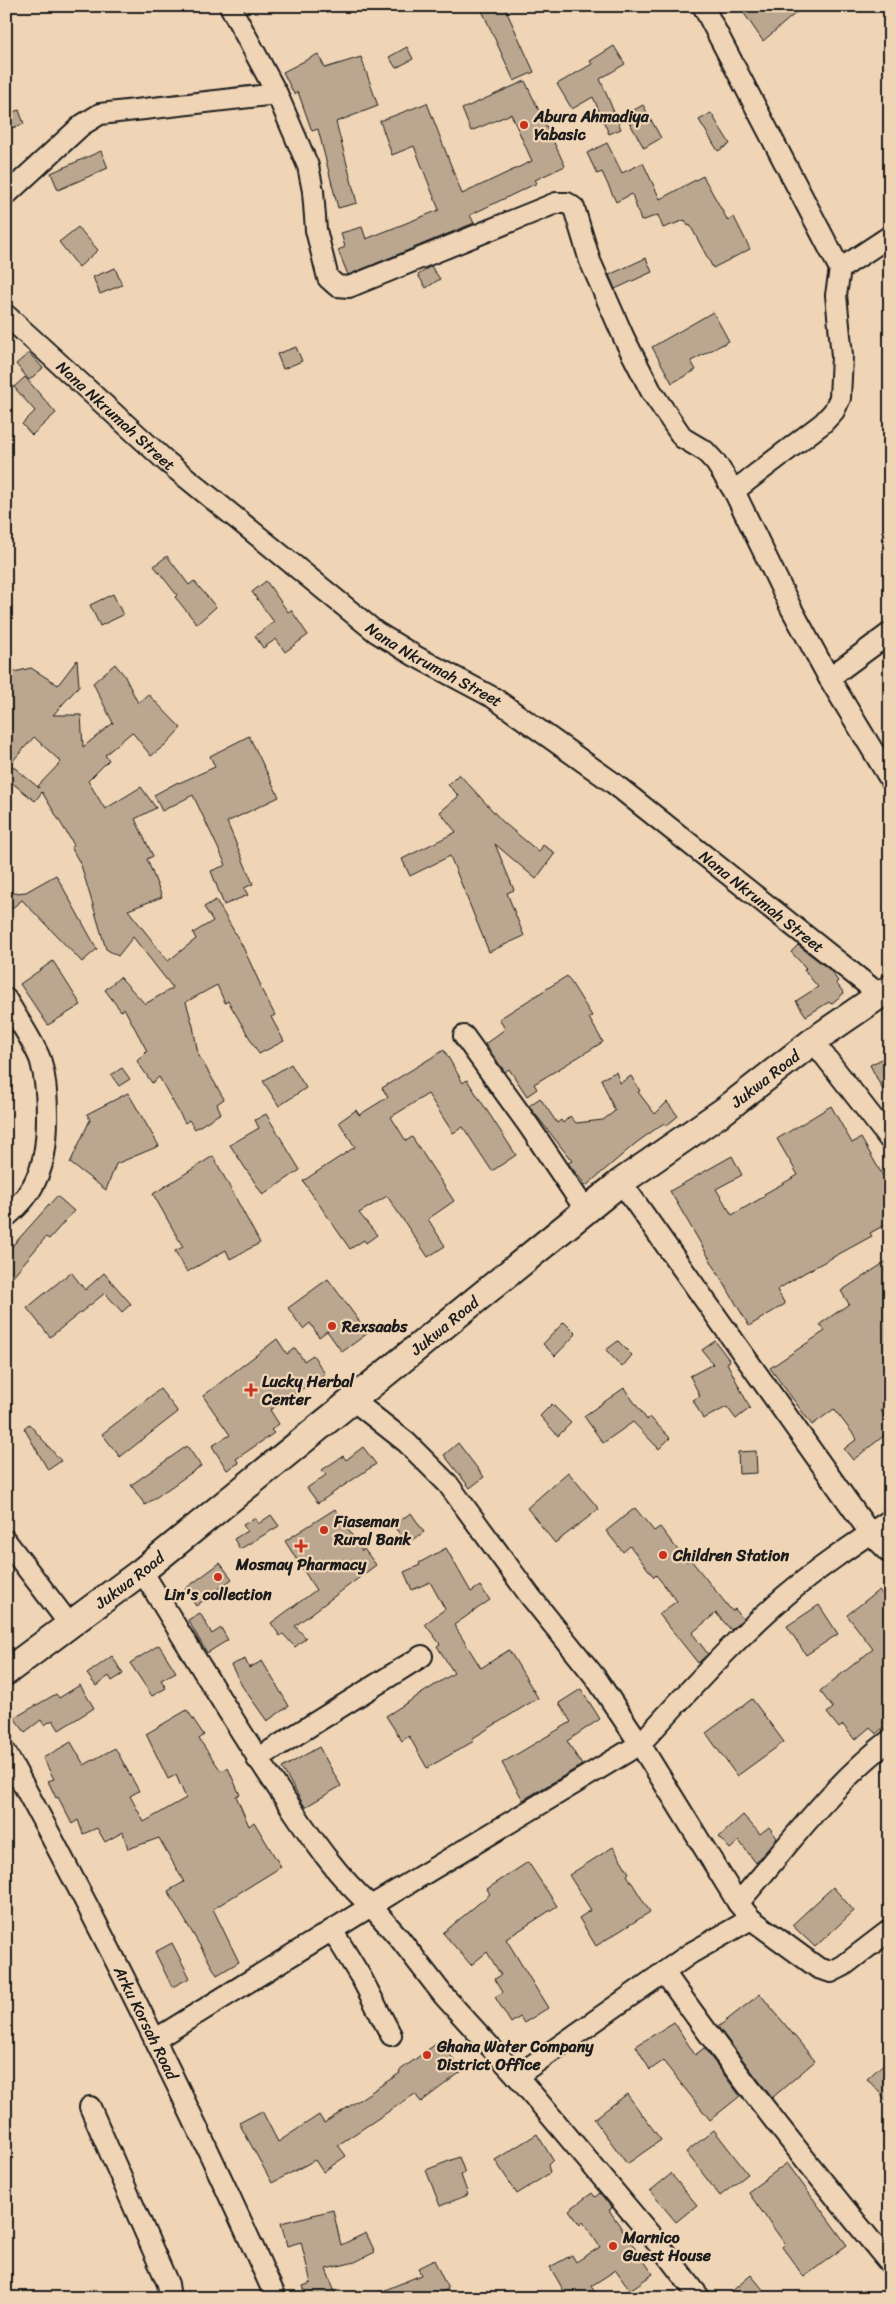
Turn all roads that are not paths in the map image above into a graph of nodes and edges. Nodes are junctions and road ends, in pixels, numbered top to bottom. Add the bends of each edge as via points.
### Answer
1 (230, 6) edge
2 (703, 6) edge
3 (277, 94) junction
4 (6, 195) edge
5 (890, 236) edge
6 (840, 269) junction
7 (6, 315) edge
8 (734, 491) junction
9 (890, 633) edge
10 (829, 678) junction
11 (890, 779) edge
12 (884, 991) edge
13 (6, 999) edge
14 (464, 1036) dead end
15 (813, 1041) junction
16 (890, 1140) edge
17 (621, 1182) junction
18 (587, 1212) junction
19 (6, 1217) edge
20 (354, 1401) junction
21 (890, 1520) edge
22 (870, 1533) junction
23 (6, 1541) edge
24 (890, 1553) edge
25 (142, 1571) junction
26 (70, 1624) junction
27 (422, 1656) dead end
28 (6, 1672) edge
29 (890, 1740) edge
30 (640, 1744) junction
31 (6, 1753) edge
32 (257, 1759) junction
33 (738, 1903) junction
34 (370, 1906) junction
35 (752, 1919) junction
36 (332, 1930) junction
37 (890, 1930) edge
38 (664, 1972) junction
39 (391, 2035) dead end
40 (156, 2039) junction
41 (517, 2076) junction
42 (90, 2107) dead end
43 (890, 2264) edge
44 (170, 2298) edge
45 (276, 2298) edge
46 (700, 2298) edge

1 - 3 street
2 - 6 street
3 - 4 street via 100,114 82,125
3 - 8 street via 308,166 316,230 328,278 337,286 349,287 556,203 567,203 574,208 590,261 651,391 683,438 705,451
5 - 6 street
6 - 8 street via 836,295 842,356 840,398 834,411
7 - 12 street, Nana Nkrumah Street via 168,462 376,632 494,698 612,782
8 - 10 street
9 - 10 street
10 - 11 street
12 - 15 main road, Jukwa Road
13 - 19 street via 41,1061 47,1111 44,1156 38,1175 24,1200
14 - 18 street
15 - 16 street
15 - 17 main road, Jukwa Road via 725,1110
17 - 18 main road, Jukwa Road
17 - 22 street
18 - 20 main road, Jukwa Road
20 - 25 main road, Jukwa Road
20 - 30 street via 406,1442 448,1484 530,1596 596,1678
21 - 22 street
22 - 24 street
22 - 30 street via 784,1596 724,1654
23 - 26 street
25 - 26 main road, Jukwa Road
25 - 32 street
26 - 28 main road, Jukwa Road
27 - 32 street
29 - 33 street via 821,1806
30 - 33 street
30 - 34 street
31 - 40 street, Arku Korsah Road
32 - 34 street via 333,1865
33 - 35 street
34 - 36 street
34 - 41 street via 444,1996
35 - 37 street via 818,1968 831,1972
35 - 38 street via 691,1952
36 - 39 street
36 - 40 street
38 - 41 street
38 - 43 street via 788,2140
40 - 45 street, Arku Korsah Road
41 - 46 street
42 - 44 street via 168,2284

